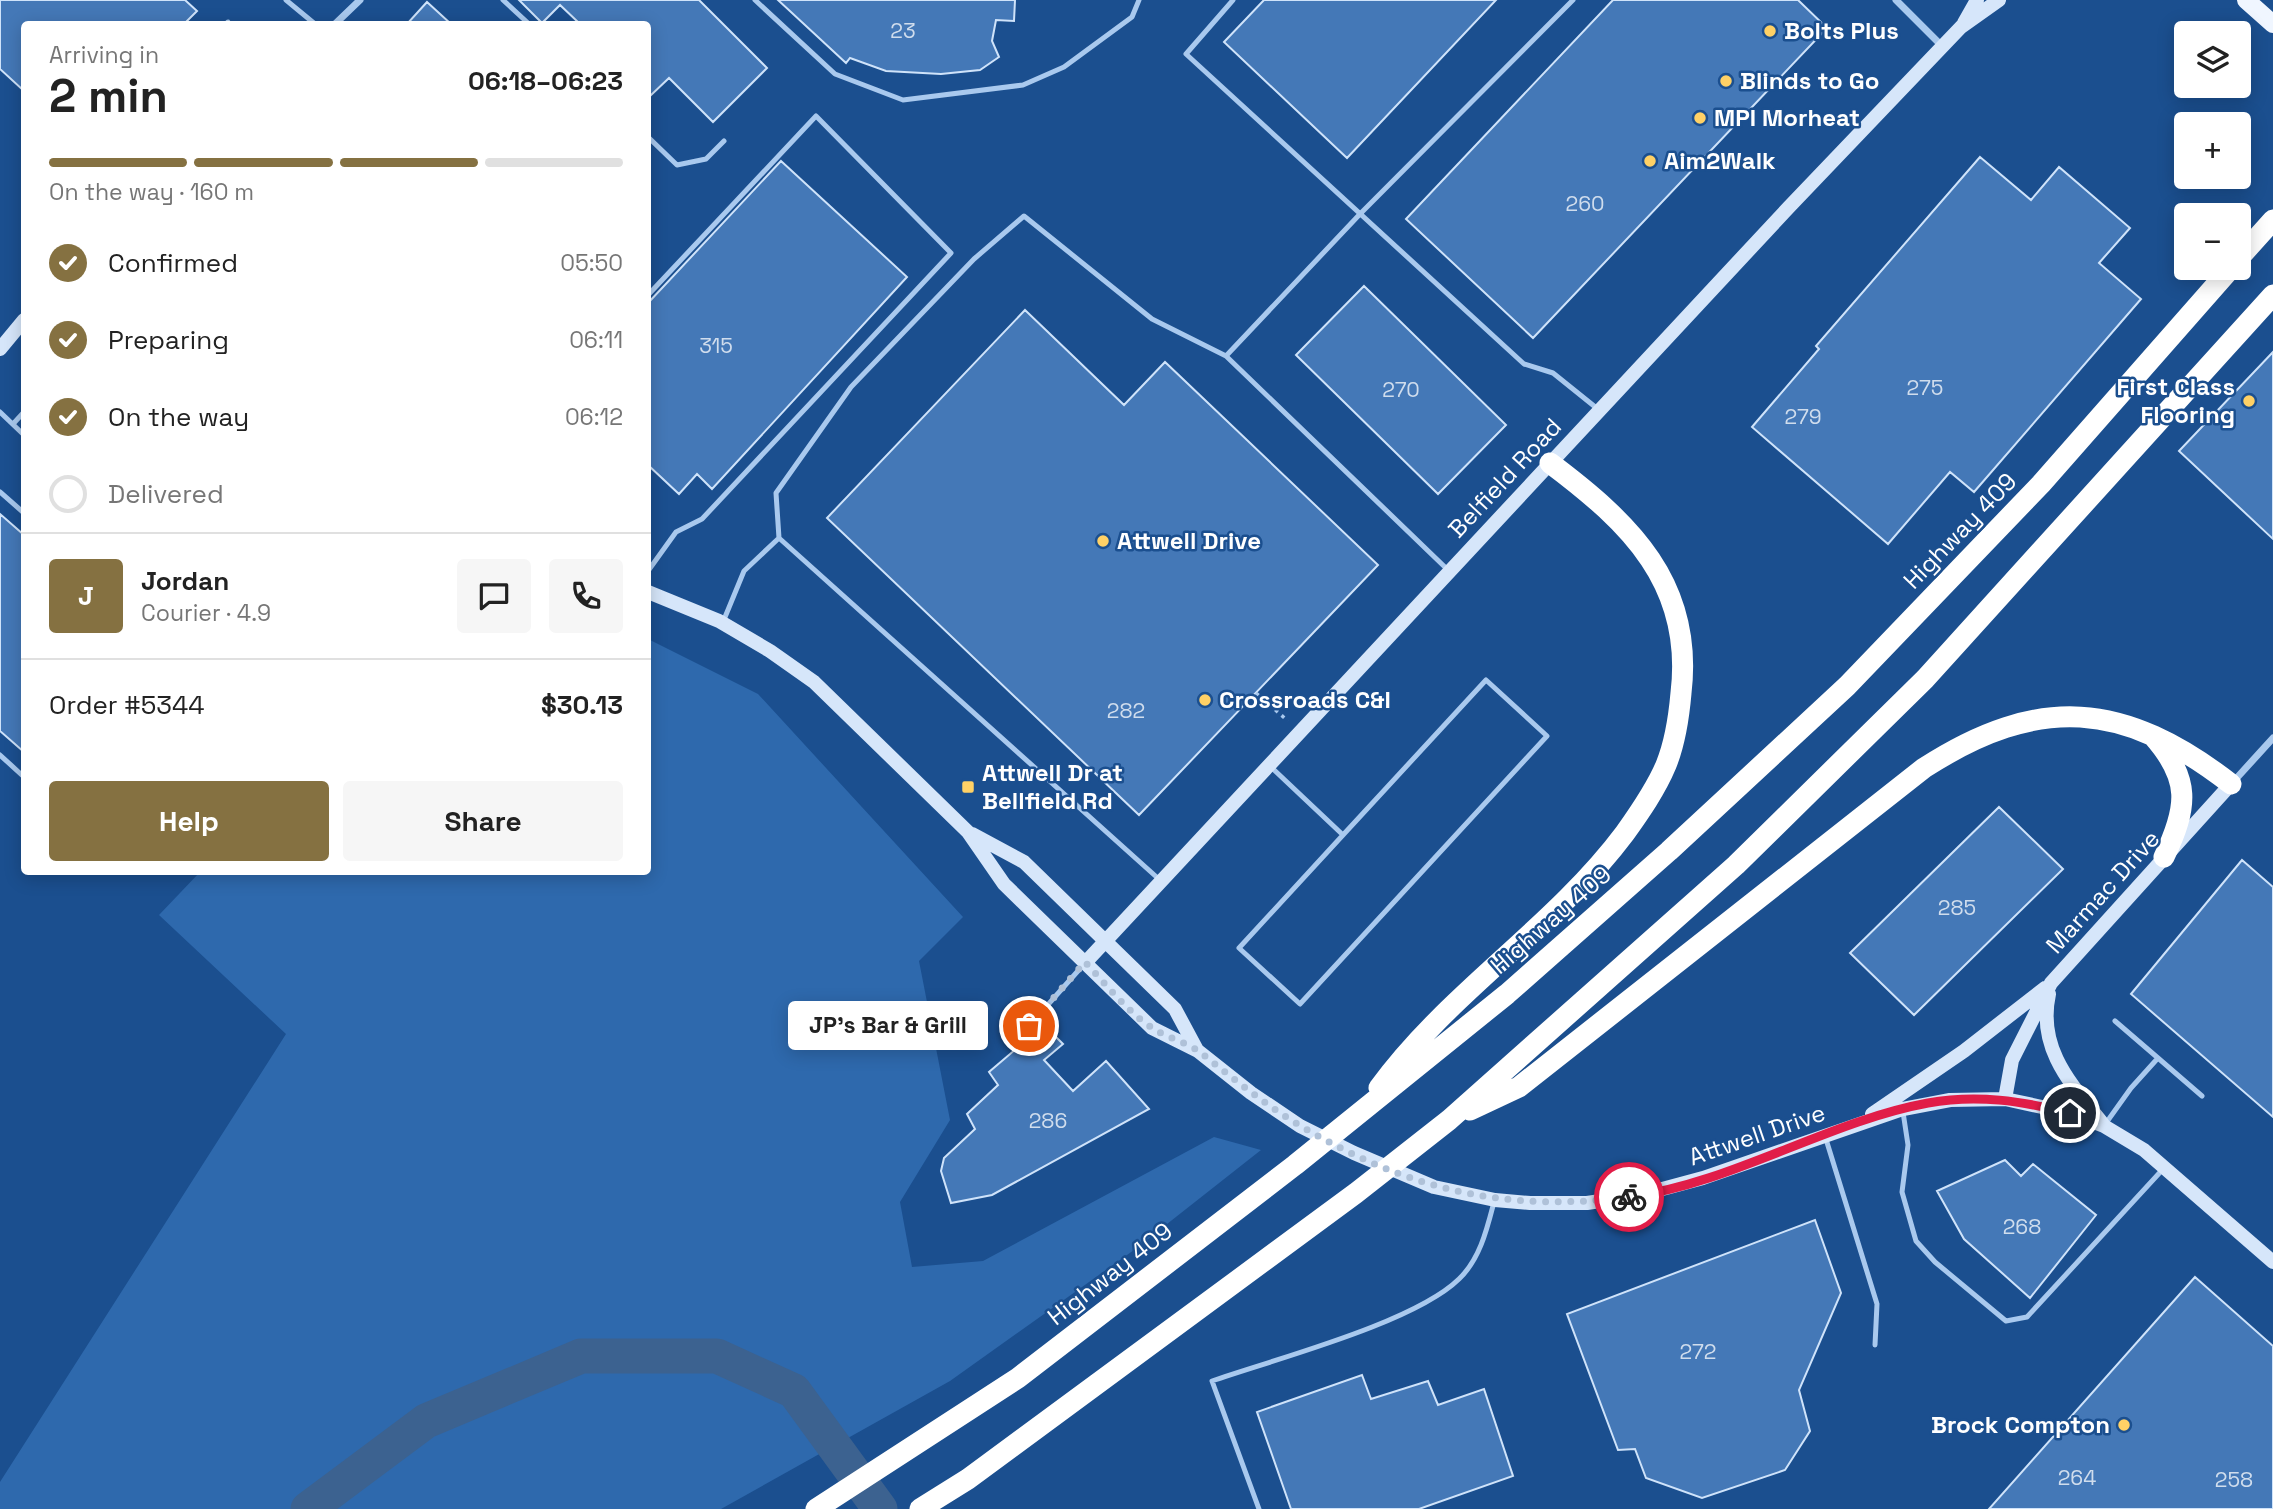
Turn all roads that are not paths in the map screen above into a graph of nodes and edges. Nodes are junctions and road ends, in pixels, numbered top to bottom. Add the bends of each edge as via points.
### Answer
1 (286, 0) edge
2 (360, 0) edge
3 (503, 0) edge
4 (755, 0) edge
5 (1139, 0) edge
6 (1233, 0) edge
7 (1573, 0) edge
8 (1896, 0) edge
9 (1977, 0) edge
10 (1999, 0) edge
11 (2246, 0) edge
12 (311, 21) edge
13 (338, 21) edge
14 (526, 21) edge
15 (2273, 24) edge
16 (1961, 27) junction
17 (1942, 46) junction
18 (651, 140) edge
19 (723, 141) dead end
20 (1360, 214) junction
21 (2273, 220) edge
22 (2251, 245) edge
23 (2220, 280) edge
24 (651, 292) edge
25 (2273, 295) edge
26 (21, 324) edge
27 (0, 349) edge
28 (1226, 356) junction
29 (1599, 410) junction
30 (0, 412) edge
31 (21, 415) edge
32 (13, 424) junction
33 (21, 432) edge
34 (1550, 463) junction
35 (0, 492) edge
36 (21, 510) edge
37 (779, 538) junction
38 (651, 566) edge
39 (1449, 571) junction
40 (651, 593) edge
41 (722, 623) junction
42 (2152, 734) junction
43 (2273, 737) edge
44 (0, 755) edge
45 (1269, 765) junction
46 (21, 774) edge
47 (2231, 784) junction
48 (968, 832) junction
49 (1343, 835) junction
50 (2164, 857) junction
51 (1161, 881) junction
52 (1105, 941) junction
53 (1085, 962) junction
54 (2051, 983) junction
55 (2115, 1021) dead end
56 (1029, 1026) dead end
57 (1198, 1051) junction
58 (2158, 1058) junction
59 (2202, 1096) dead end
60 (2005, 1099) junction
61 (1903, 1109) junction
62 (1361, 1113) junction
63 (1449, 1120) junction
64 (1855, 1126) junction
65 (2104, 1126) junction
66 (1825, 1136) junction
67 (2165, 1166) junction
68 (1495, 1200) junction
69 (2273, 1262) edge
70 (1875, 1345) dead end
71 (816, 1509) edge
72 (920, 1509) edge
73 (1259, 1509) edge

1 - 12 lane
2 - 13 street
3 - 14 lane
4 - 5 lane via 835,74 903,100 1023,85 1084,53 1132,17
6 - 20 lane via 1186,54
7 - 20 lane
8 - 17 street
9 - 16 street, Belfield Road
10 - 16 street, Belfield Road
11 - 15 main road
16 - 17 street, Belfield Road
17 - 29 street, Belfield Road
18 - 19 lane via 677,165 706,159
20 - 28 lane
20 - 29 lane via 1524,364 1553,373
21 - 22 highway
23 - 62 highway, Highway 409 via 2041,484 1847,686 1507,994
24 - 38 lane via 816,116 951,253 702,519 676,532
25 - 63 highway via 1925,679 1736,865
26 - 27 street
28 - 37 lane via 1152,319 1024,216 974,259 851,387 776,493
28 - 39 lane
29 - 34 street, Belfield Road
30 - 32 lane
31 - 32 lane
32 - 33 lane
34 - 39 street, Belfield Road
34 - 62 highway via 1626,526 1645,548 1670,593 1684,668 1679,715 1666,765 1643,808 1606,858 1558,910 1404,1054
35 - 36 lane
37 - 41 lane via 744,571
37 - 51 lane
39 - 45 street, Belfield Road
40 - 41 street, Attwell Drive
41 - 48 street, Attwell Drive via 814,682
42 - 47 highway via 2189,752
42 - 50 highway via 2172,762 2183,795 2183,811
42 - 63 highway via 2115,722 2062,717 2009,725 1960,745 1913,777 1519,1087
43 - 47 street, Marmac Drive
44 - 46 lane
45 - 49 lane
45 - 51 street, Belfield Road
47 - 50 street, Marmac Drive
48 - 52 street, Attwell Drive via 1024,862
48 - 53 street, Attwell Drive via 1003,884
49 - 49 lane via 1239,948 1300,1004 1547,736 1486,680
50 - 54 street, Marmac Drive
51 - 52 street, Belfield Road
52 - 53 street, Belfield Road
52 - 57 street, Attwell Drive via 1175,1009
53 - 56 lane
53 - 57 street, Attwell Drive via 1152,1028
54 - 60 street, Marmac Drive via 2017,1048
54 - 64 street via 1947,1064
54 - 65 street via 2045,1015 2052,1049 2074,1088
55 - 58 lane
57 - 68 street, Attwell Drive via 1300,1126 1433,1187
58 - 59 lane
58 - 65 lane
60 - 61 street, Attwell Drive via 1950,1100
60 - 65 street, Attwell Drive via 2059,1110
61 - 64 street, Attwell Drive
61 - 67 lane via 1908,1145 1902,1192 1916,1241 2006,1321 2027,1317
62 - 71 highway, Highway 409 via 1018,1378
63 - 72 highway via 968,1479
64 - 66 street, Attwell Drive
65 - 67 street, Attwell Drive
66 - 68 street, Attwell Drive via 1640,1195 1587,1203
66 - 70 lane via 1877,1304
67 - 69 street, Attwell Drive
68 - 73 lane via 1472,1264 1441,1294 1368,1327 1212,1381

